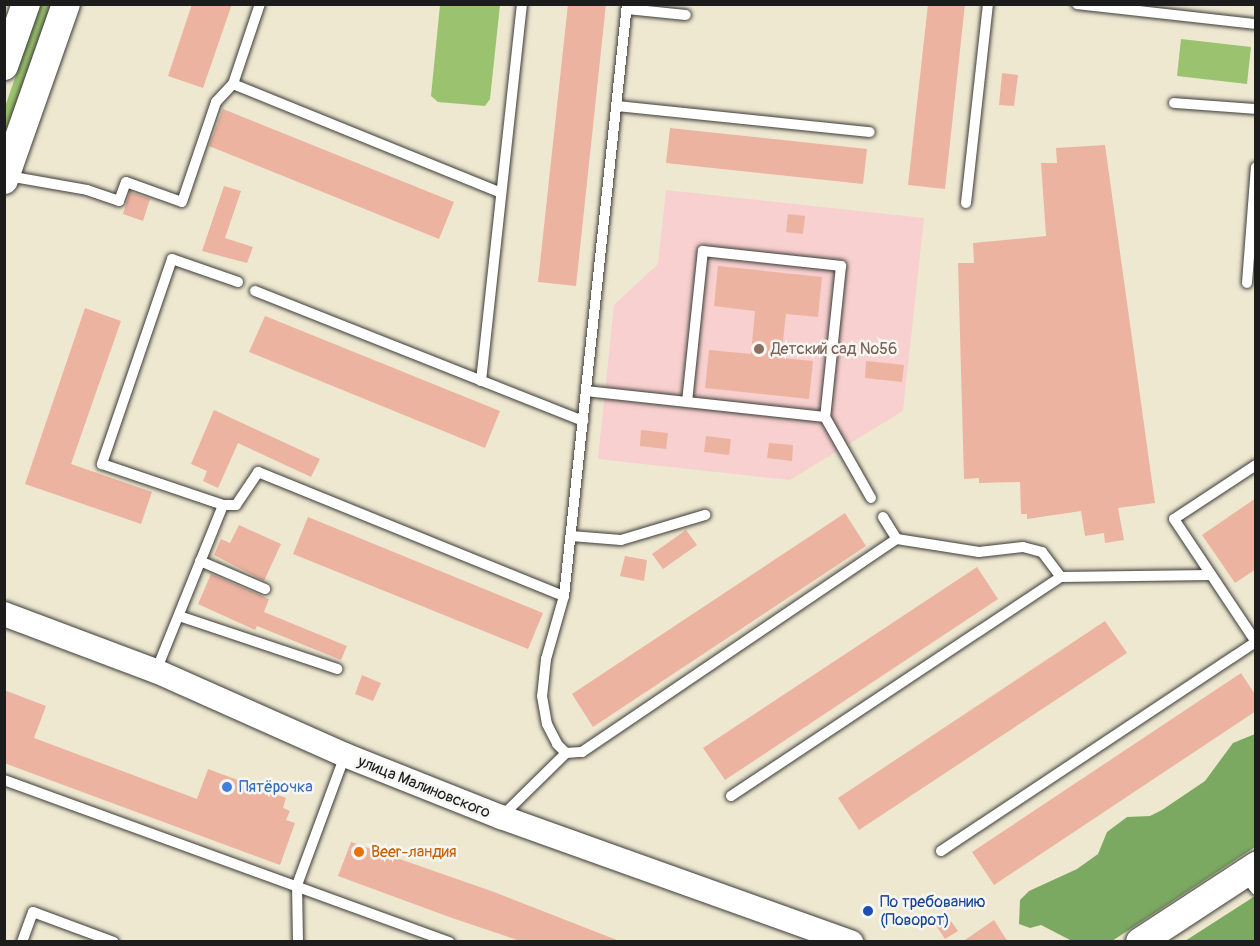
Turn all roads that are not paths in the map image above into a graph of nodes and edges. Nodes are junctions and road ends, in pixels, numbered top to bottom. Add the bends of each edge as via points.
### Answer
1 (26, 4) edge
2 (66, 4) edge
3 (260, 4) edge
4 (522, 4) edge
5 (988, 4) edge
6 (1077, 4) edge
7 (627, 7) edge
8 (687, 15) dead end
9 (1256, 24) edge
10 (4, 66) edge
11 (232, 84) junction
12 (1174, 103) dead end
13 (617, 106) junction
14 (1256, 109) edge
15 (870, 132) dead end
16 (1256, 167) edge
17 (5, 178) edge
18 (501, 193) junction
19 (966, 203) dead end
20 (238, 282) dead end
21 (1247, 283) dead end
22 (255, 291) dead end
23 (482, 381) junction
24 (586, 391) junction
25 (687, 402) junction
26 (825, 417) junction
27 (583, 421) junction
28 (1256, 465) edge
29 (871, 498) dead end
30 (223, 505) junction
31 (705, 515) dead end
32 (883, 517) dead end
33 (571, 536) junction
34 (897, 540) junction
35 (200, 561) junction
36 (1210, 575) junction
37 (1061, 578) junction
38 (265, 590) dead end
39 (564, 596) junction
40 (4, 614) edge
41 (179, 616) junction
42 (1256, 642) edge
43 (337, 669) dead end
44 (156, 671) junction
45 (566, 753) junction
46 (345, 755) junction
47 (4, 780) edge
48 (731, 796) dead end
49 (501, 817) junction
50 (941, 851) dead end
51 (1252, 877) edge
52 (297, 885) junction
53 (835, 939) edge
54 (22, 942) edge
55 (114, 942) edge
56 (298, 942) edge
57 (449, 942) edge
58 (1140, 942) edge

1 - 10 main road
2 - 17 main road
3 - 11 lane
4 - 18 lane
5 - 19 lane
6 - 9 lane
7 - 8 lane
7 - 13 lane
11 - 17 lane via 216,102 182,202 126,182 119,201 87,190
11 - 18 lane
12 - 14 lane
13 - 15 lane
13 - 24 lane
16 - 21 lane
18 - 23 lane
20 - 30 lane via 172,259 102,464
22 - 23 lane
23 - 27 lane
24 - 25 lane
24 - 27 lane
25 - 26 lane
25 - 26 lane via 703,251 841,266
26 - 29 lane
27 - 33 lane
28 - 36 lane via 1174,519
30 - 35 lane
30 - 39 lane via 236,505 258,472
31 - 33 lane via 621,540
32 - 34 lane
33 - 39 lane
34 - 37 lane via 979,552 1023,547 1042,552
34 - 45 lane via 582,752
35 - 38 lane
35 - 41 lane
36 - 37 lane
36 - 42 lane
37 - 48 lane
39 - 45 lane via 546,659 542,696 547,724 556,744
40 - 44 street, улица Малиновского
41 - 43 lane
41 - 44 lane
42 - 50 lane
44 - 46 street, улица Малиновского
45 - 49 lane
46 - 49 street, улица Малиновского
46 - 52 lane
47 - 52 lane
49 - 53 street, улица Малиновского
51 - 58 main road
52 - 56 lane
52 - 57 lane
54 - 55 lane via 33,912

